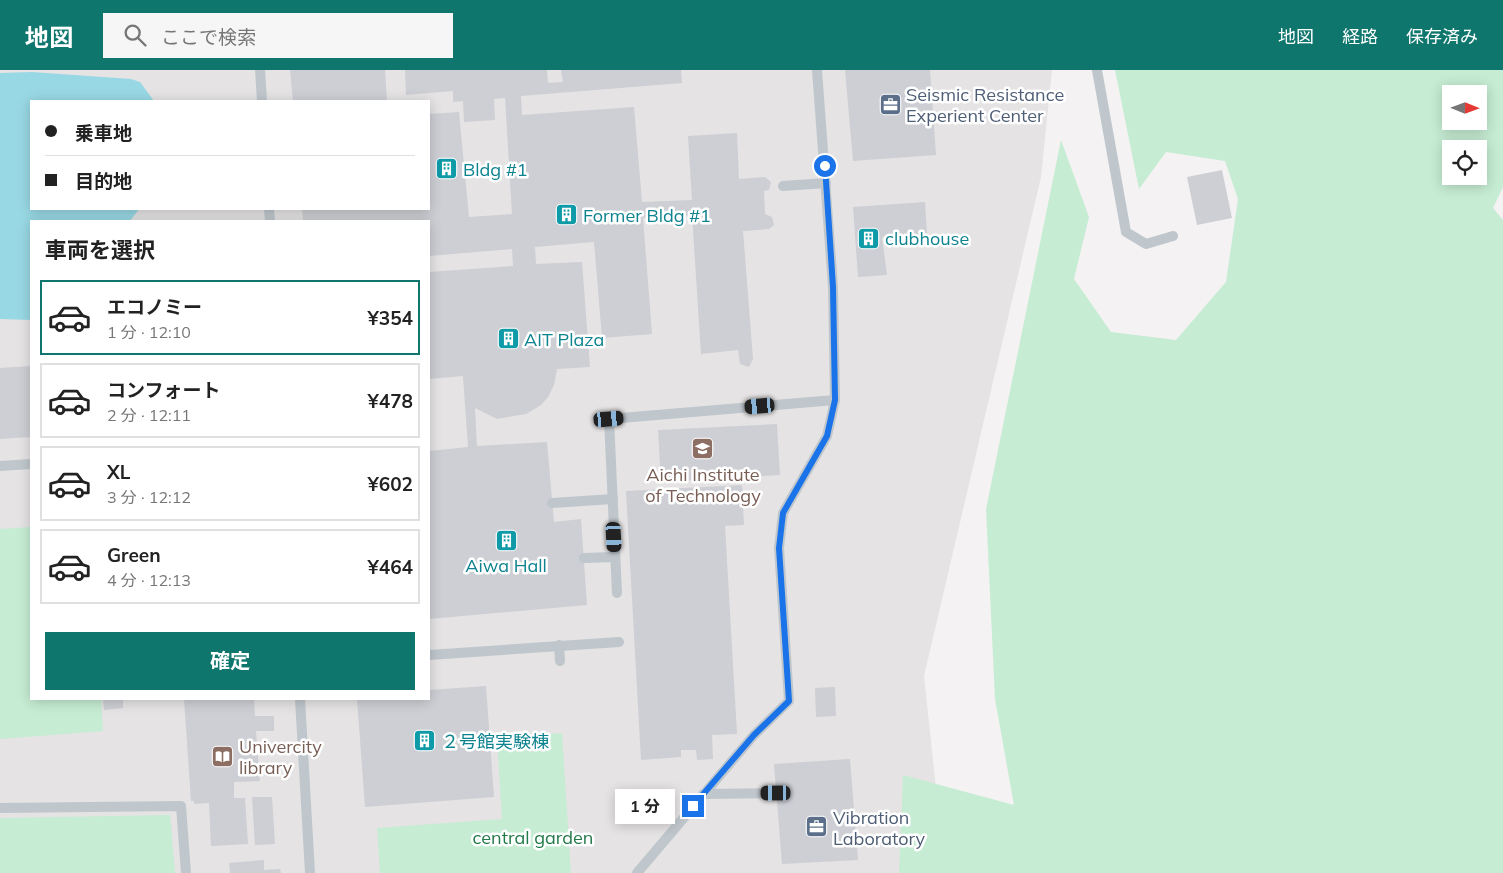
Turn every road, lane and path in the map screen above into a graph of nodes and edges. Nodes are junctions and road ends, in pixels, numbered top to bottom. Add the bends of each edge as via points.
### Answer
1 (260, 70) edge
2 (816, 70) edge
3 (1097, 70) edge
4 (262, 100) edge
5 (826, 183) junction
6 (783, 186) dead end
7 (1173, 236) dead end
8 (835, 400) junction
9 (30, 464) edge
10 (0, 466) edge
11 (613, 499) junction
12 (552, 503) dead end
13 (615, 556) junction
14 (584, 558) dead end
15 (617, 593) dead end
16 (619, 642) dead end
17 (559, 645) junction
18 (430, 655) edge
19 (560, 661) dead end
20 (300, 700) edge
21 (776, 793) dead end
22 (703, 794) junction
23 (0, 808) edge
24 (186, 873) edge
25 (310, 873) edge
26 (637, 873) edge

1 - 4 lane
2 - 5 lane
3 - 7 lane via 1126,232 1146,244
5 - 6 lane
5 - 8 lane via 833,287
8 - 11 lane via 609,419
8 - 22 lane via 827,436 783,513 779,548 789,701 754,735
9 - 10 lane
11 - 12 lane
11 - 13 lane
13 - 14 lane
13 - 15 lane
16 - 17 lane
17 - 18 lane
17 - 19 lane
20 - 25 lane
21 - 22 lane
22 - 26 lane
23 - 24 lane via 181,806

